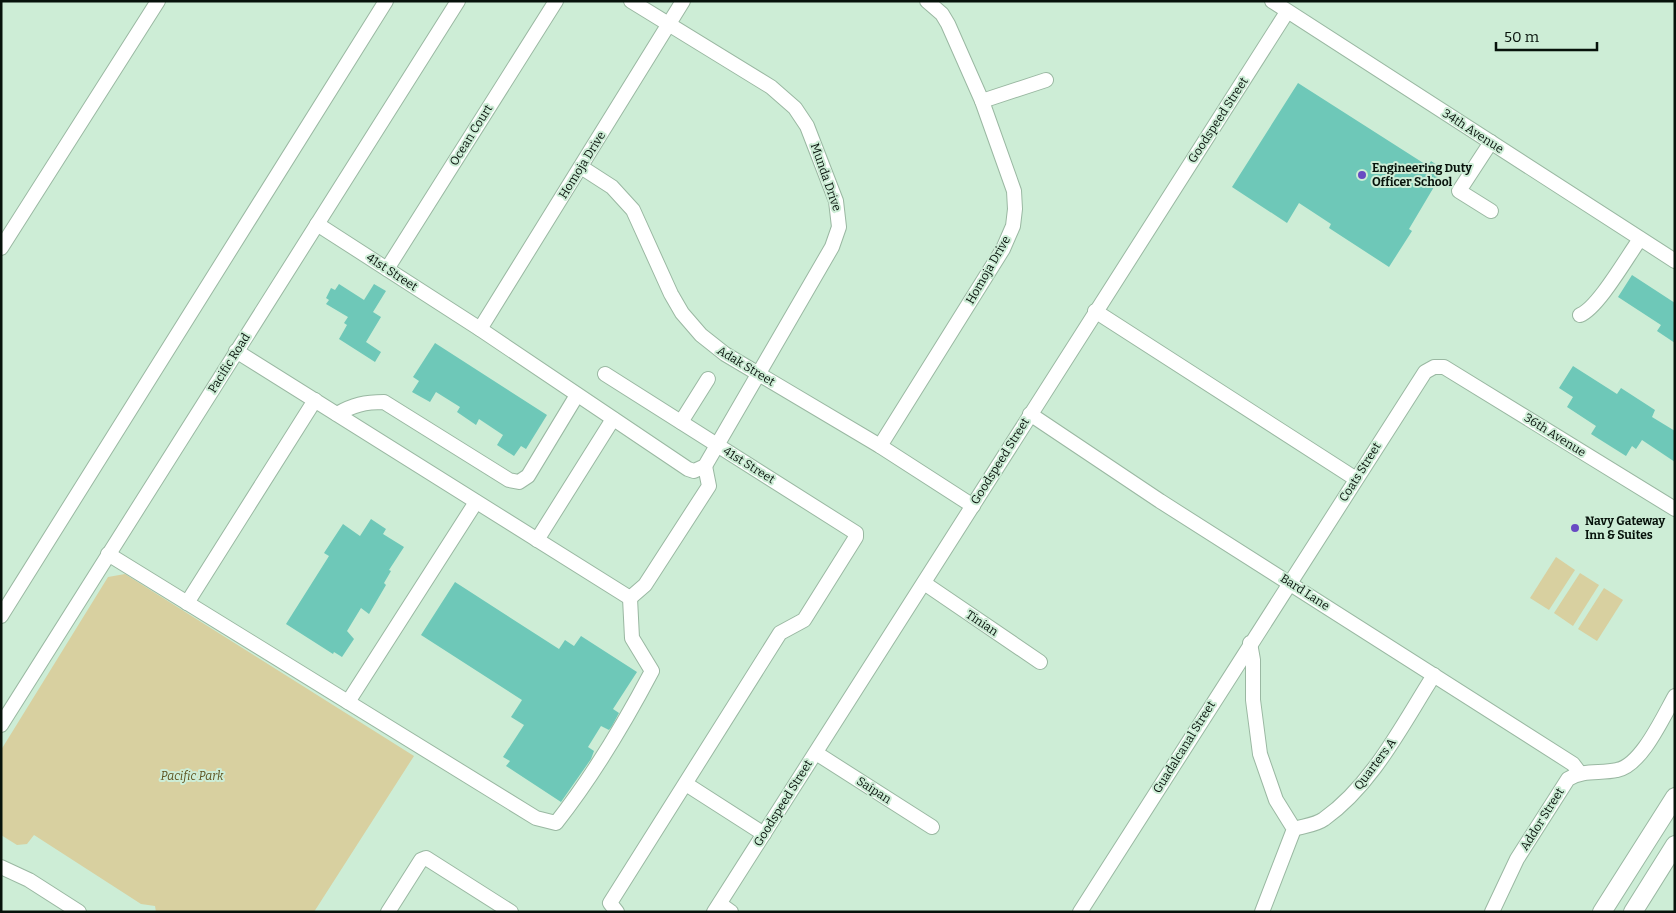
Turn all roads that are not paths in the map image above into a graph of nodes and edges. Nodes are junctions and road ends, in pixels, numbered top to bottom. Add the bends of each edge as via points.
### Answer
1 (158, 1) edge
2 (386, 1) edge
3 (458, 1) edge
4 (556, 1) edge
5 (631, 1) edge
6 (684, 1) edge
7 (927, 1) edge
8 (1272, 1) edge
9 (1287, 12) junction
10 (668, 25) junction
11 (1046, 80) dead end
12 (982, 101) junction
13 (1491, 142) junction
14 (581, 167) junction
15 (1491, 211) dead end
16 (317, 224) junction
17 (1640, 239) junction
18 (1, 248) edge
19 (1675, 261) edge
20 (387, 269) junction
21 (1096, 311) junction
22 (1580, 316) dead end
23 (480, 329) junction
24 (236, 351) junction
25 (1434, 367) joint
26 (758, 373) junction
27 (605, 374) dead end
28 (708, 380) dead end
29 (577, 395) junction
30 (315, 400) junction
31 (337, 414) junction
32 (1030, 414) junction
33 (613, 419) junction
34 (681, 422) junction
35 (718, 446) junction
36 (880, 446) junction
37 (704, 466) junction
38 (1356, 479) junction
39 (476, 502) junction
40 (973, 506) junction
41 (1675, 509) edge
42 (537, 540) junction
43 (108, 554) junction
44 (1290, 582) junction
45 (924, 583) junction
46 (630, 598) junction
47 (187, 603) junction
48 (1, 616) edge
49 (1250, 643) junction
50 (1040, 662) dead end
51 (1434, 675) junction
52 (1675, 696) edge
53 (348, 702) junction
54 (1, 725) edge
55 (816, 753) junction
56 (1579, 772) junction
57 (686, 784) junction
58 (1675, 797) edge
59 (932, 827) dead end
60 (1294, 829) junction
61 (764, 834) junction
62 (1675, 846) edge
63 (1, 867) edge
64 (722, 909) edge
65 (80, 912) edge
66 (388, 912) edge
67 (511, 912) edge
68 (616, 912) edge
69 (1080, 912) edge
70 (1262, 912) edge
71 (1492, 912) edge
72 (1602, 912) edge
73 (1632, 912) edge

1 - 18 street
2 - 48 street
3 - 16 street, Pacific Road
4 - 20 street, Ocean Court
5 - 10 street, Munda Drive
6 - 10 street, Homoja Drive
7 - 12 street, Homoja Drive via 948,24
8 - 9 street, 34th Avenue
9 - 13 street, 34th Avenue
9 - 21 street, Goodspeed Street
10 - 14 street, Homoja Drive
10 - 26 street, Munda Drive via 771,87 795,108 807,126 836,202 839,227 832,247
11 - 12 street
12 - 36 street, Homoja Drive via 1012,186 1015,208 1012,226 1003,249
13 - 15 street via 1459,191
13 - 17 street, 34th Avenue
14 - 23 street, Homoja Drive
14 - 26 street, Adak Street via 612,187 633,210 671,294 691,325 712,345
16 - 20 street, 41st Street
16 - 24 street, Pacific Road
17 - 19 street, 34th Avenue
17 - 22 street via 1609,285
20 - 23 street, 41st Street
21 - 32 street, Goodspeed Street
21 - 38 street
23 - 29 street, 41st Street
24 - 30 street
24 - 43 street, Pacific Road
25 - 38 street, Coats Street via 1422,376
25 - 41 street, 36th Avenue via 1444,367
26 - 35 street, Munda Drive
26 - 36 street, Adak Street
27 - 34 street
28 - 34 street
29 - 31 street via 528,476 519,482 509,480 384,402 352,406
29 - 33 street, 41st Street
30 - 31 street
30 - 47 street
31 - 39 street
32 - 40 street, Goodspeed Street
32 - 44 street, Bard Lane via 1160,501
33 - 37 street, 41st Street via 688,469 694,471
33 - 42 street
34 - 35 street
35 - 37 street, 41st Street
35 - 57 street, 41st Street via 856,533 856,537 804,620 780,634
36 - 40 street, Adak Street
37 - 46 street via 708,486 645,585
38 - 44 street, Coats Street
39 - 42 street
39 - 53 street
40 - 45 street, Goodspeed Street
42 - 46 street
43 - 47 street
43 - 54 street, Pacific Road
44 - 49 street, Guadalcanal Street
44 - 51 street, Bard Lane
45 - 50 street, Tinian
45 - 55 street, Goodspeed Street
46 - 53 street via 632,638 652,671 577,796 556,823 536,818
47 - 53 street
49 - 60 street via 1260,754 1276,800
49 - 69 street, Guadalcanal Street
51 - 56 street, Bard Lane via 1573,764
51 - 60 street, Quarters A via 1384,754 1358,788 1322,821
52 - 56 street via 1640,755 1630,764 1619,770
55 - 59 street, Saipan
55 - 61 street, Goodspeed Street
56 - 71 street, Addor Street via 1568,778 1551,804 1517,859
57 - 61 street
57 - 68 street via 610,903
58 - 72 main road
60 - 70 street
61 - 64 street, Goodspeed Street
62 - 73 main road
63 - 65 street
66 - 67 street via 421,860 426,858

